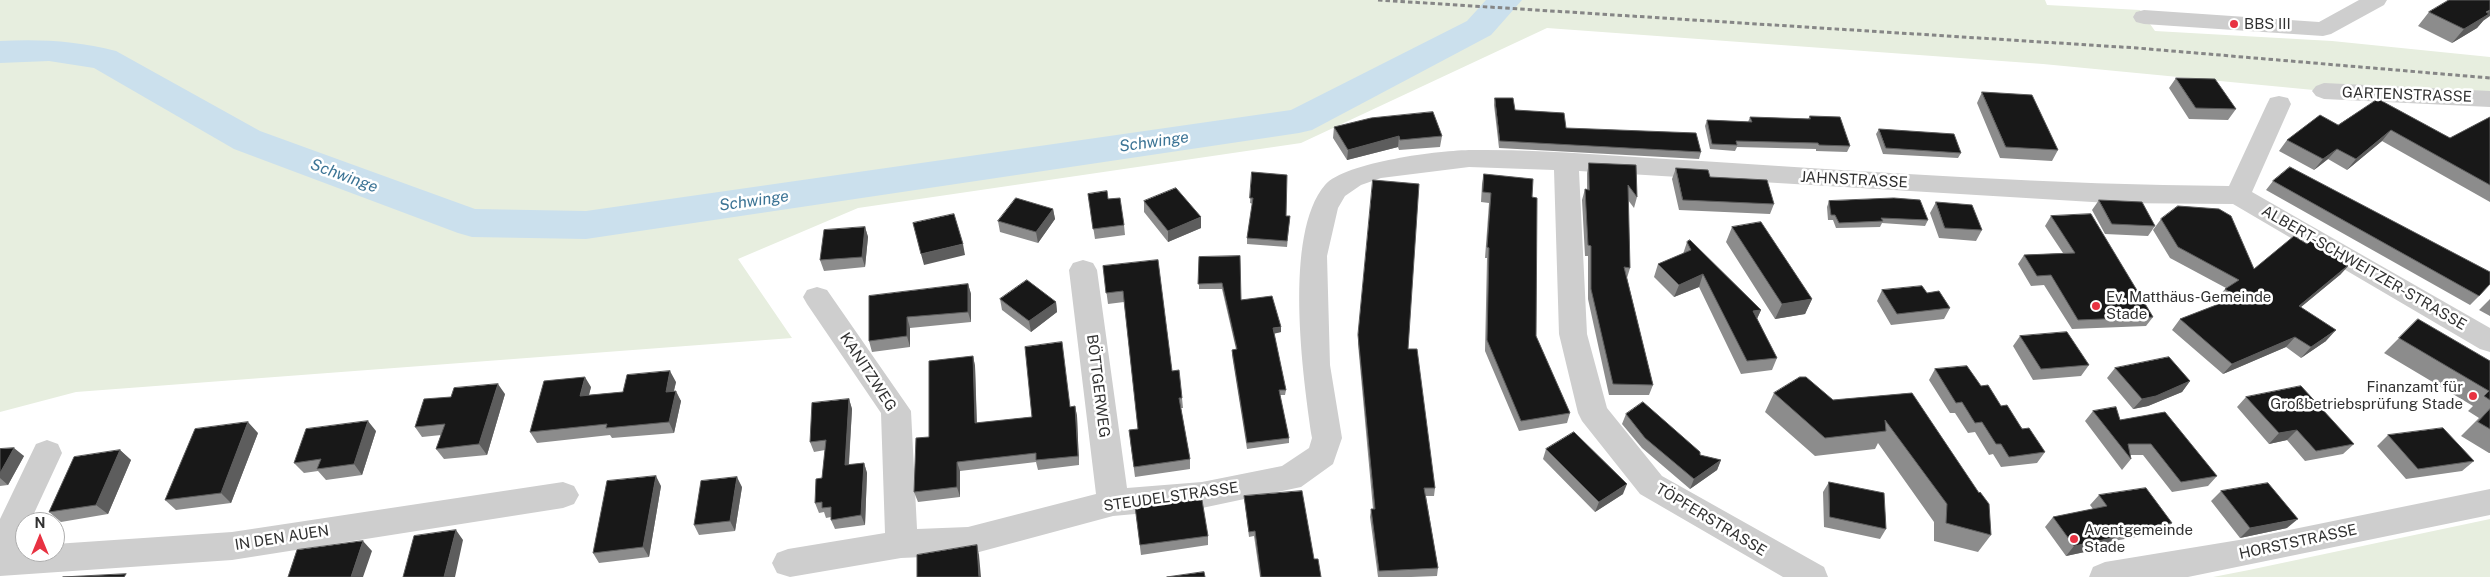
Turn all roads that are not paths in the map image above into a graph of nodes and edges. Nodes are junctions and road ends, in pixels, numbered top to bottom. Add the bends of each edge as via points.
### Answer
1 (2376, 0) edge
2 (2144, 17) dead end
3 (2324, 91) dead end
4 (2490, 98) edge
5 (2278, 104) dead end
6 (1469, 158) joint
7 (1566, 161) junction
8 (2238, 195) junction
9 (1083, 270) dead end
10 (818, 298) dead end
11 (2490, 341) edge
12 (47, 453) dead end
13 (563, 495) dead end
14 (2490, 502) edge
15 (1113, 503) junction
16 (901, 544) junction
17 (0, 553) edge
18 (0, 562) edge
19 (788, 563) dead end
20 (1812, 577) edge
21 (2105, 577) edge

1 - 2 street via 2323,29
3 - 4 street, GARTENSTRASSE
5 - 8 street
6 - 7 street, JAHNSTRASSE
6 - 15 street, STEUDELSTRASSE via 1383,169 1352,179 1335,190 1325,208 1314,256 1316,365 1327,438 1322,455 1290,478 1202,495
7 - 8 street, JAHNSTRASSE via 2109,194
7 - 20 street, TÖPFERSTRASSE via 1573,334 1593,413 1651,485
8 - 11 street, ALBERT-SCHWEITZER-STRASSE
9 - 15 street, BÖTTGERWEG
10 - 16 street, KANITZWEG via 896,411
12 - 17 street
13 - 18 street, IN DEN AUEN via 232,546
14 - 21 street, HORSTSTRASSE via 2245,553
15 - 16 street, STEUDELSTRASSE via 968,541
16 - 19 street, STEUDELSTRASSE

